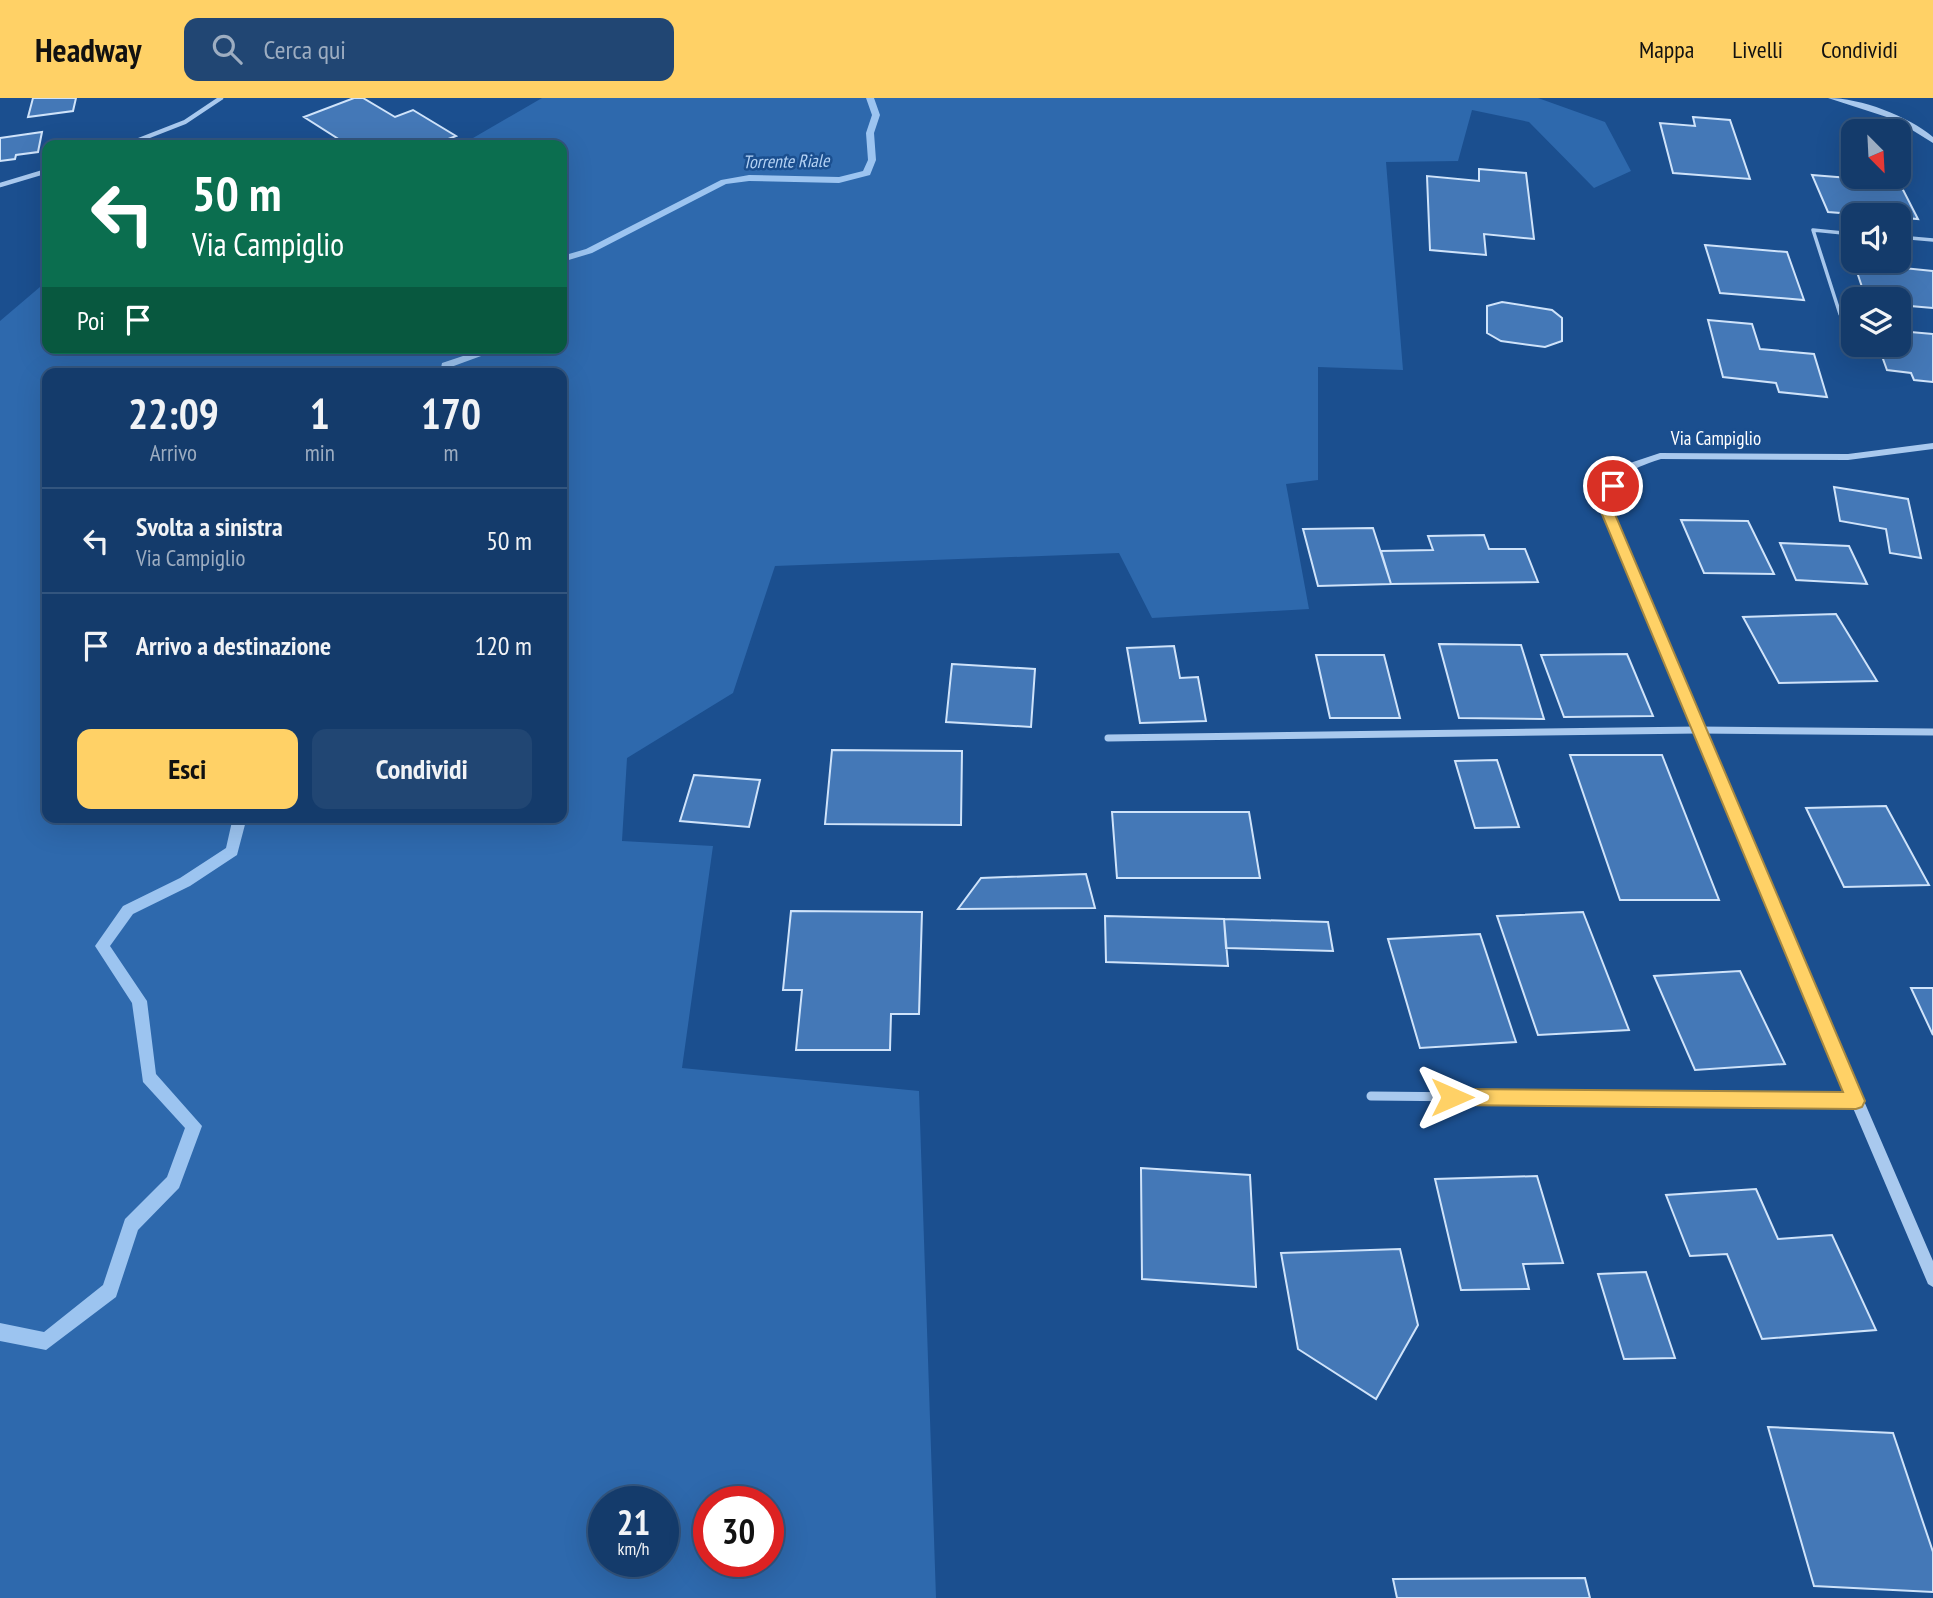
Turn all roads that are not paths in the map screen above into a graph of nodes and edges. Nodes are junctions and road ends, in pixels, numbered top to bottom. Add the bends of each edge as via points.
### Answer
1 (221, 98) edge
2 (1832, 98) edge
3 (1932, 139) edge
4 (140, 140) edge
5 (42, 173) edge
6 (0, 186) edge
7 (1841, 233) edge
8 (1911, 238) edge
9 (1933, 240) edge
10 (1840, 314) dead end
11 (1933, 446) edge
12 (1698, 730) junction
13 (1933, 732) edge
14 (1108, 738) dead end
15 (1371, 1096) dead end
16 (1856, 1101) junction
17 (1933, 1279) edge

1 - 4 street via 185,122
2 - 3 street via 1886,114
5 - 6 street
7 - 10 lane via 1813,230
8 - 9 lane
11 - 12 street, Via Campiglio via 1848,457 1660,456 1630,466 1613,486 1608,512
12 - 13 street
12 - 14 street
12 - 16 street, Via Campiglio
15 - 16 street
16 - 17 street, Via Campiglio

